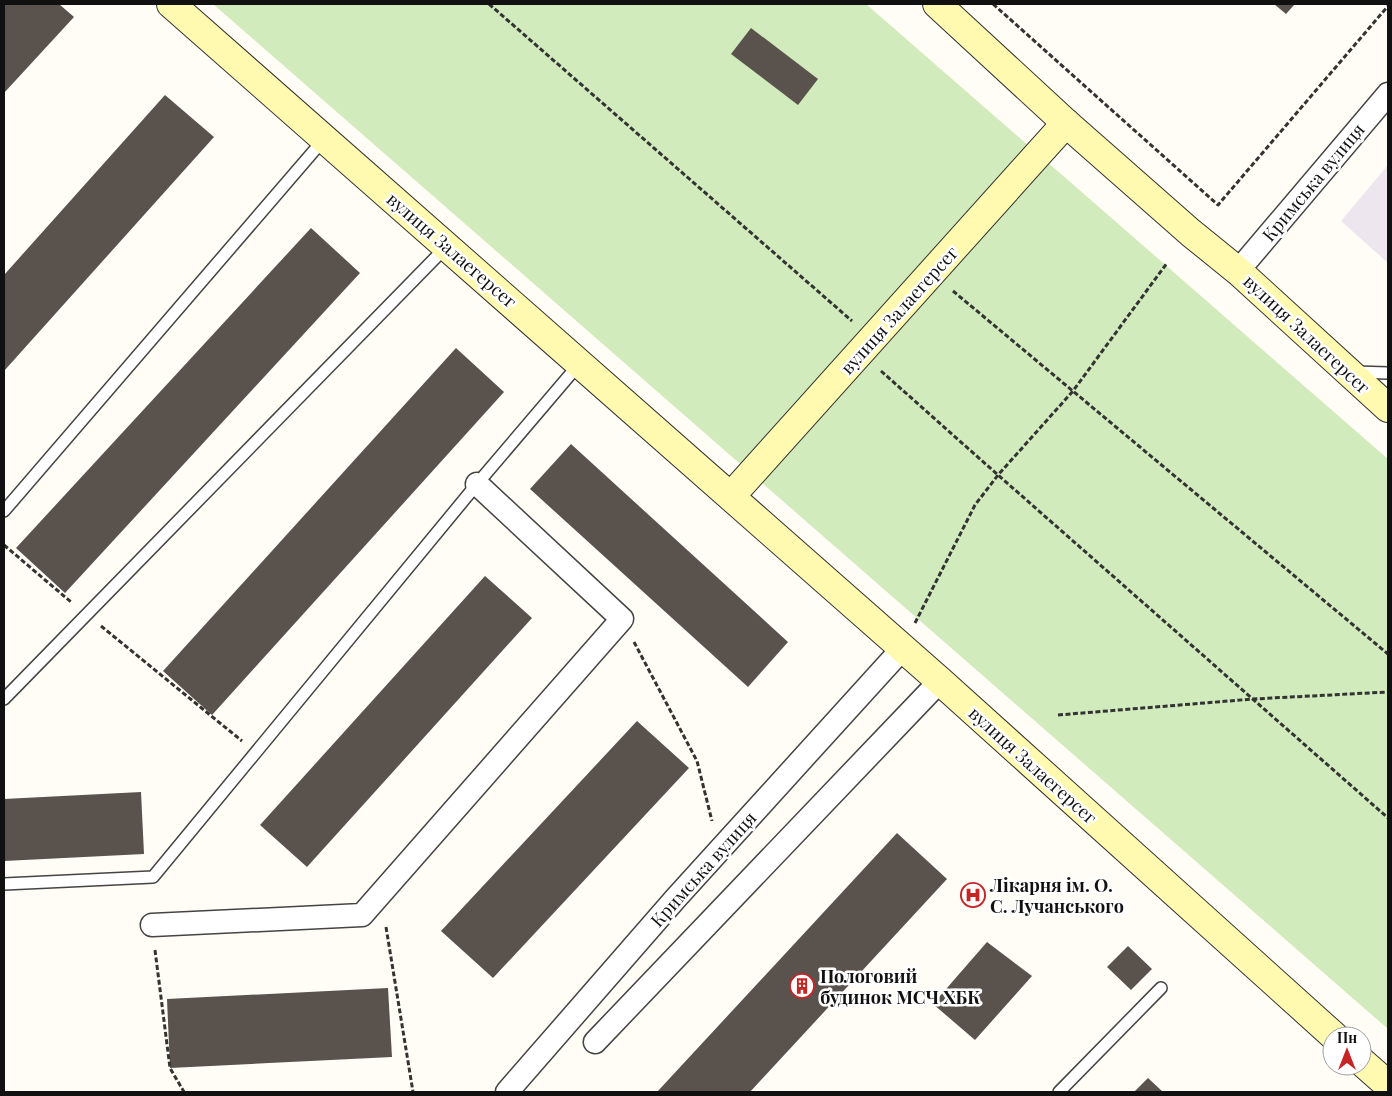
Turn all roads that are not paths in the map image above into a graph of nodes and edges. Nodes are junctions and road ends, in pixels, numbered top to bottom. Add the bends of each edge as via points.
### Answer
1 (171, 4) edge
2 (936, 4) edge
3 (1388, 94) edge
4 (1066, 123) junction
5 (325, 138) junction
6 (447, 246) junction
7 (1238, 271) junction
8 (580, 363) junction
9 (1346, 371) junction
10 (1388, 373) edge
11 (1388, 408) edge
12 (477, 484) junction
13 (731, 496) junction
14 (4, 511) edge
15 (903, 648) junction
16 (940, 681) junction
17 (4, 699) edge
18 (4, 884) edge
19 (152, 925) road end
20 (1161, 988) dead end
21 (1323, 1026) edge
22 (595, 1042) dead end
23 (1372, 1071) edge
24 (1388, 1085) edge
25 (507, 1092) edge
26 (1059, 1092) edge

1 - 5 main road, вулиця Залаегерсег
2 - 4 main road, вулиця Залаегерсег
3 - 7 street, Кримська вулиця
4 - 7 main road, вулиця Залаегерсег
4 - 13 main road, вулиця Залаегерсег
5 - 6 main road, вулиця Залаегерсег
5 - 14 lane
6 - 8 main road, вулиця Залаегерсег
6 - 17 lane
7 - 9 main road, вулиця Залаегерсег
8 - 12 lane
8 - 13 main road, вулиця Залаегерсег
9 - 10 lane
9 - 11 main road, вулиця Залаегерсег
12 - 18 lane via 153,877
12 - 19 street via 622,619 362,915
13 - 15 main road, вулиця Залаегерсег
15 - 16 main road, вулиця Залаегерсег
15 - 25 street, Кримська вулиця
16 - 21 main road, вулиця Залаегерсег
16 - 22 street
20 - 26 lane
23 - 24 main road

